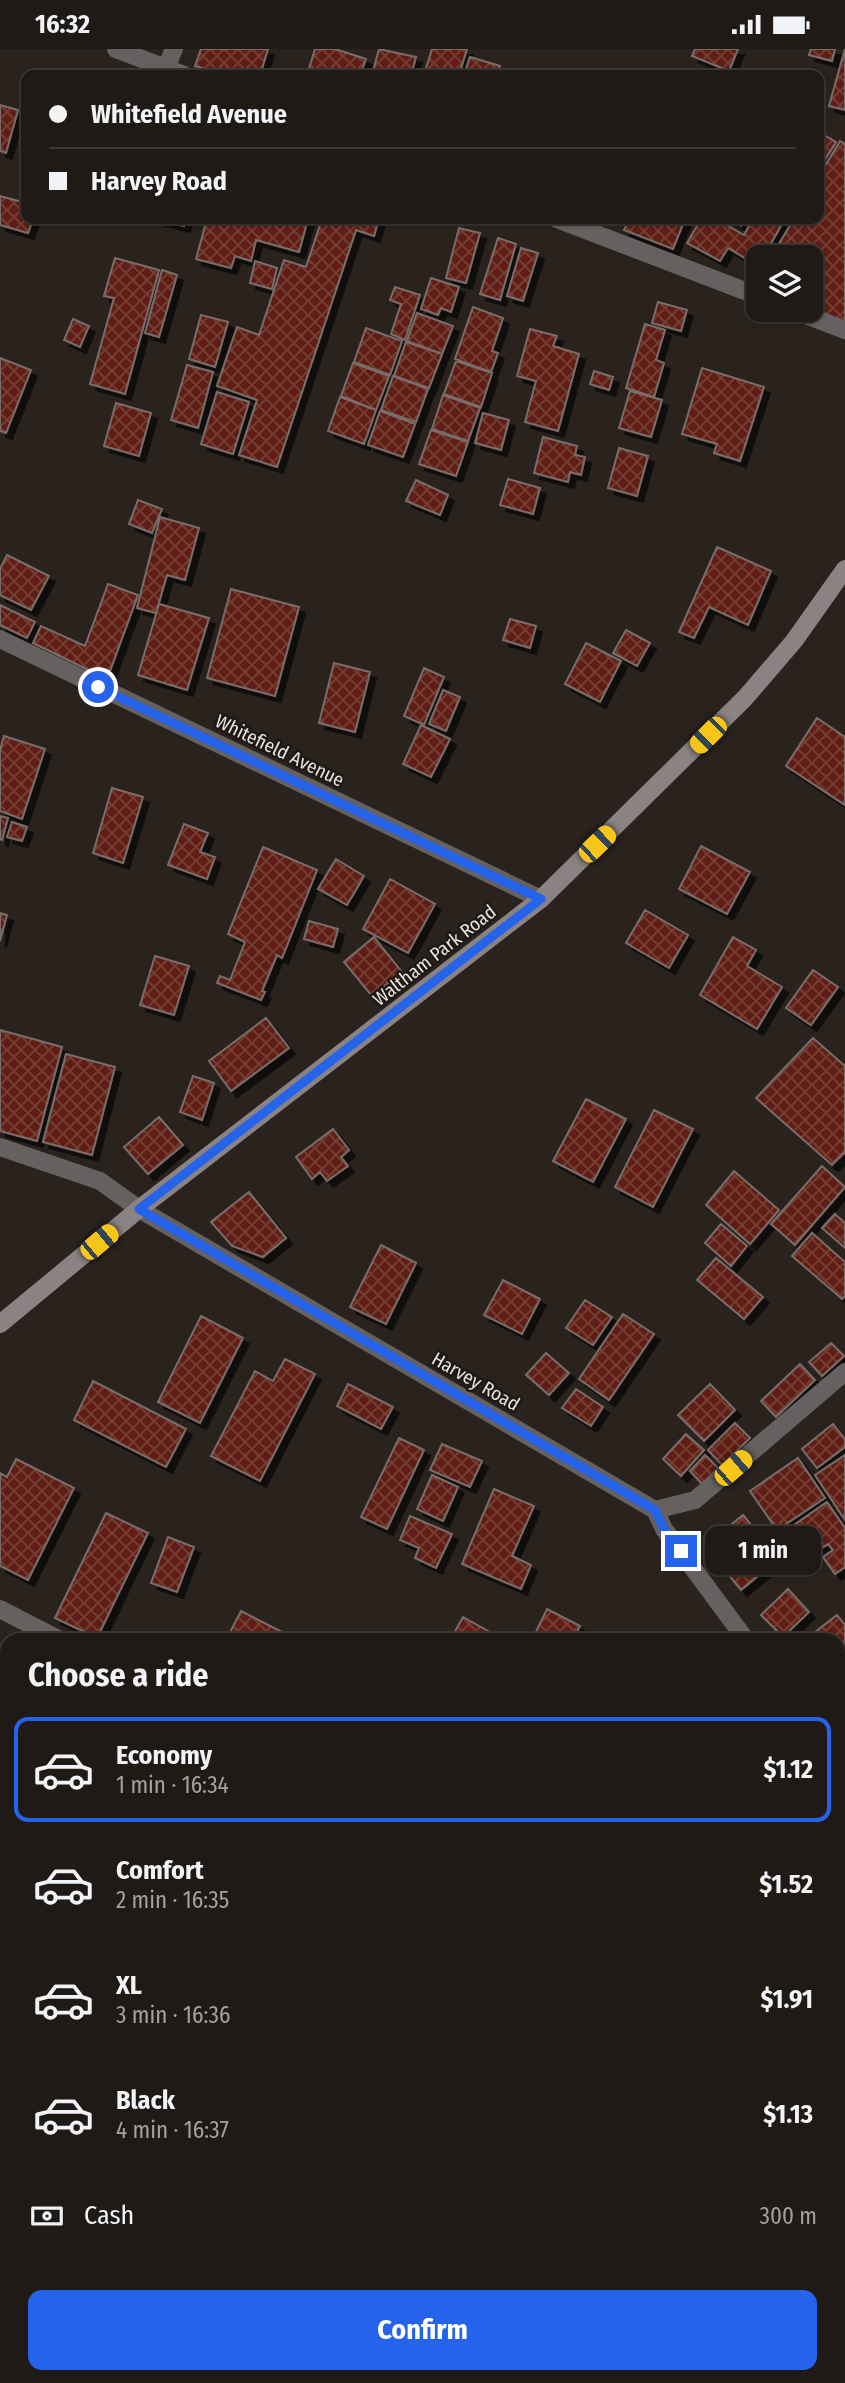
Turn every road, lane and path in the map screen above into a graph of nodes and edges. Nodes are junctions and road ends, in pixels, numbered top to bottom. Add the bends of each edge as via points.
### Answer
1 (116, 49) edge
2 (174, 49) edge
3 (166, 68) junction
4 (171, 70) edge
5 (570, 224) edge
6 (746, 291) edge
7 (823, 322) edge
8 (845, 330) edge
9 (845, 569) edge
10 (0, 639) edge
11 (541, 899) junction
12 (0, 1147) edge
13 (139, 1209) junction
14 (0, 1324) edge
15 (845, 1372) edge
16 (655, 1510) junction
17 (0, 1609) edge
18 (46, 1633) edge
19 (741, 1633) edge

1 - 3 street
2 - 3 street
3 - 4 street
5 - 6 street
7 - 8 street
9 - 11 main road, Waltham Park Road via 794,641 745,698
10 - 11 street, Whitefield Avenue
11 - 13 main road, Waltham Park Road
12 - 13 street, Harvey Road via 100,1181
13 - 14 main road, Waltham Park Road
13 - 16 street, Harvey Road
15 - 16 street via 695,1500
16 - 19 street, Harvey Road
17 - 18 street

